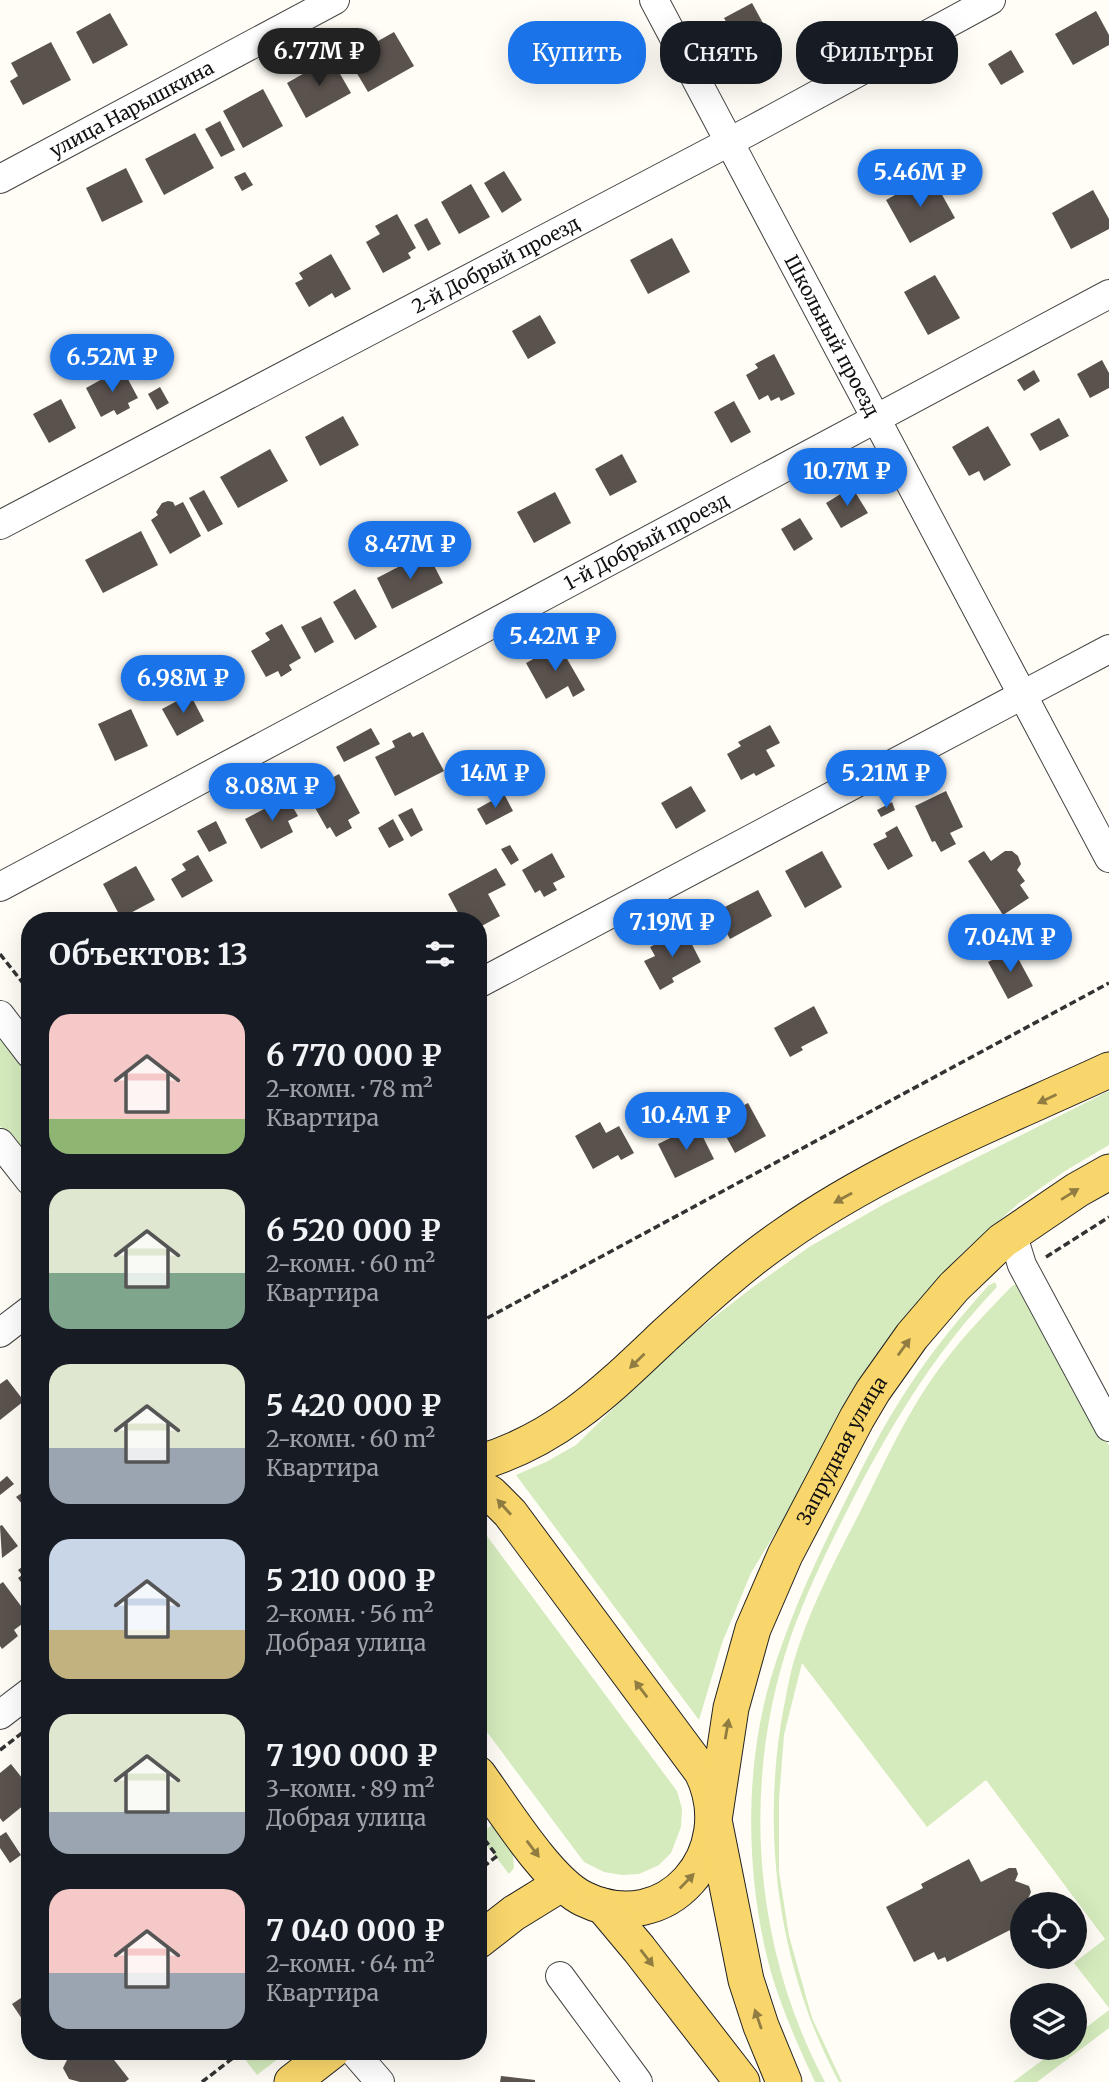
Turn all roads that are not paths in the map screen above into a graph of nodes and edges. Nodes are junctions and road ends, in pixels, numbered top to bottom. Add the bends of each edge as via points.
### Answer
1 (335, 0) edge
2 (654, 0) edge
3 (991, 0) edge
4 (729, 142) junction
5 (0, 179) edge
6 (1109, 293) edge
7 (876, 418) junction
8 (0, 525) edge
9 (1109, 649) edge
10 (1022, 694) junction
11 (1109, 858) edge
12 (0, 887) edge
13 (487, 979) edge
14 (0, 1015) edge
15 (21, 1042) edge
16 (1109, 1070) edge
17 (0, 1143) edge
18 (21, 1170) edge
19 (1109, 1172) edge
20 (1017, 1249) junction
21 (21, 1317) edge
22 (0, 1333) edge
23 (1106, 1413) edge
24 (487, 1461) edge
25 (487, 1492) edge
26 (21, 1699) edge
27 (0, 1715) edge
28 (487, 1786) edge
29 (714, 1820) junction
30 (561, 1884) junction
31 (603, 1906) junction
32 (487, 1934) edge
33 (560, 1976) dead end
34 (320, 2060) edge
35 (361, 2060) edge
36 (292, 2082) edge
37 (380, 2082) edge
38 (638, 2082) edge
39 (742, 2082) edge
40 (785, 2082) edge

1 - 5 street, улица Нарышкина
2 - 4 street, Школьный проезд
3 - 4 street, 2-й Добрый проезд
4 - 7 street, Школьный проезд
4 - 8 street, 2-й Добрый проезд
6 - 7 street, 1-й Добрый проезд
7 - 10 street, Школьный проезд
7 - 12 street, 1-й Добрый проезд
9 - 10 street
10 - 11 street, Школьный проезд
10 - 13 street
14 - 15 street
16 -> 24 main road via 919,1158 813,1216 734,1274 581,1412 524,1447
17 - 18 street
20 -> 19 main road, Запрудная улица via 1077,1190
20 - 23 street
29 -> 20 main road, Запрудная улица via 728,1724 759,1614 857,1418 932,1311 1002,1241
21 - 22 street
29 -> 25 main road via 708,1784 696,1763 510,1513
26 - 27 street
28 -> 30 main road
31 -> 29 main road via 636,1908 675,1893 702,1863
40 -> 29 main road via 744,1972
30 - 31 main road
30 - 32 main road
31 -> 39 main road
33 - 38 street
34 - 36 main road
35 - 37 street

